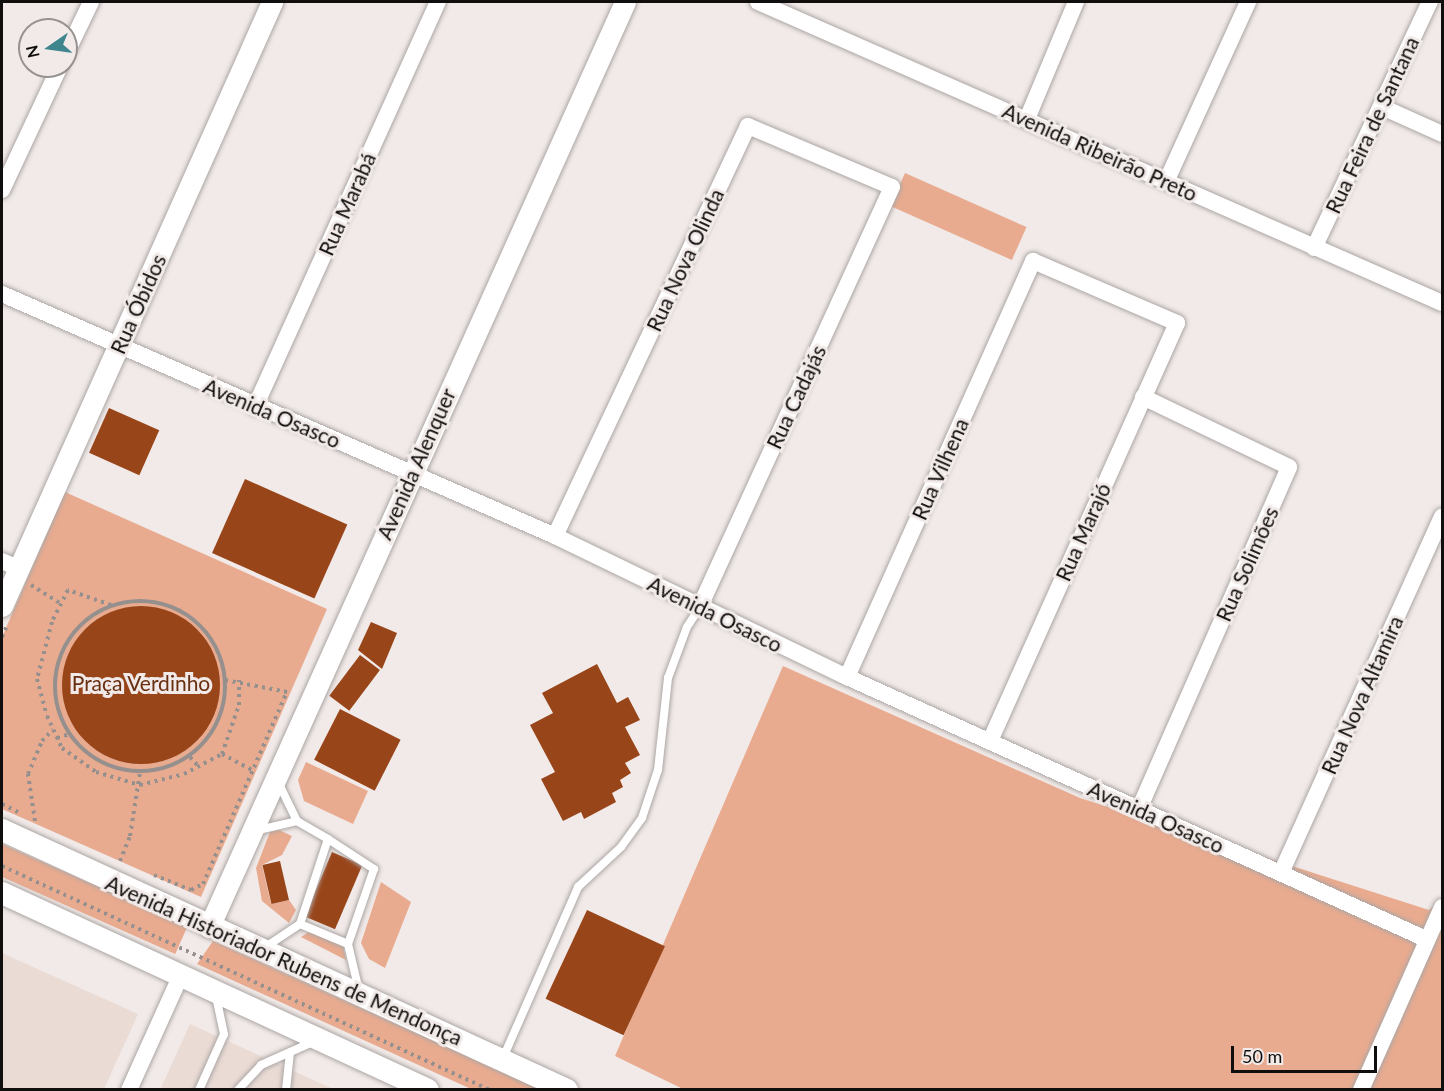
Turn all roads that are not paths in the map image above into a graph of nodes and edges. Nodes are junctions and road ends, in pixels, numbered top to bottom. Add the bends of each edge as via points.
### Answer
1 (91, 2) edge
2 (272, 2) edge
3 (438, 2) edge
4 (625, 2) edge
5 (758, 2) edge
6 (1076, 2) edge
7 (1248, 2) edge
8 (1430, 2) edge
9 (78, 29) edge
10 (54, 78) edge
11 (1382, 107) junction
12 (1027, 119) junction
13 (1443, 134) edge
14 (1166, 182) junction
15 (892, 187) joint
16 (2, 190) edge
17 (1314, 248) junction
18 (2, 294) edge
19 (1443, 303) edge
20 (1177, 323) joint
21 (119, 348) junction
22 (1143, 397) junction
23 (255, 407) junction
24 (412, 472) junction
25 (1443, 517) edge
26 (555, 536) junction
27 (15, 570) edge
28 (2, 606) edge
29 (700, 607) junction
30 (847, 677) junction
31 (990, 742) junction
32 (274, 779) junction
33 (1139, 809) junction
34 (297, 821) junction
35 (2, 830) edge
36 (251, 831) junction
37 (328, 839) junction
38 (1281, 873) junction
39 (2, 892) edge
40 (1443, 907) edge
41 (300, 924) junction
42 (208, 927) junction
43 (1426, 939) junction
44 (348, 944) junction
45 (259, 951) junction
46 (181, 975) junction
47 (212, 988) junction
48 (360, 994) junction
49 (320, 1038) junction
50 (290, 1052) junction
51 (502, 1059) junction
52 (129, 1089) edge
53 (199, 1089) edge
54 (238, 1089) edge
55 (286, 1089) edge
56 (428, 1089) edge
57 (567, 1089) edge
58 (1361, 1089) edge

1 - 9 street
2 - 21 street, Rua Óbidos
3 - 23 street, Rua Marabá
4 - 24 street, Avenida Alenquer
5 - 12 street, Avenida Ribeirão Preto
6 - 12 street
7 - 14 street
8 - 11 street, Rua Feira de Santana
10 - 16 street
11 - 13 street
11 - 17 street, Rua Feira de Santana
12 - 14 street, Avenida Ribeirão Preto
14 - 17 street, Avenida Ribeirão Preto
15 - 26 street, Rua Nova Olinda via 748,126
15 - 29 street, Rua Cadajás
17 - 19 street, Avenida Ribeirão Preto
18 - 21 street, Avenida Osasco
20 - 22 street, Rua Marajó
20 - 30 street, Rua Vilhena via 1033,261
21 - 23 street, Avenida Osasco
21 - 27 street, Rua Óbidos
22 - 31 street, Rua Marajó
22 - 33 street, Rua Solimões via 1289,467
23 - 24 street, Avenida Osasco
24 - 26 street, Avenida Osasco
24 - 32 street, Avenida Alenquer
25 - 38 street, Rua Nova Altamira
26 - 29 street, Avenida Osasco
27 - 28 street, Rua Óbidos
29 - 30 street, Avenida Osasco
29 - 51 lane via 687,627 668,678 658,770 642,818 621,847 578,887
30 - 31 street, Avenida Osasco
31 - 33 street, Avenida Osasco
32 - 34 lane
32 - 36 street, Avenida Alenquer
33 - 38 street, Avenida Osasco
34 - 36 lane
34 - 37 lane
35 - 42 main road, Avenida Historiador Rubens de Mendonça
36 - 42 street, Avenida Alenquer
37 - 41 lane
37 - 44 lane via 374,868
38 - 43 street, Avenida Osasco
39 - 46 main road
40 - 43 street
41 - 44 lane
41 - 45 lane
42 - 45 main road, Avenida Historiador Rubens de Mendonça
43 - 58 street
44 - 48 lane
45 - 48 main road, Avenida Historiador Rubens de Mendonça
46 - 47 main road
46 - 52 street
47 - 49 main road
47 - 53 lane via 224,1034
48 - 51 main road, Avenida Historiador Rubens de Mendonça
49 - 50 lane
49 - 56 main road
50 - 54 lane via 261,1065
50 - 55 lane
51 - 57 main road, Avenida Historiador Rubens de Mendonça

